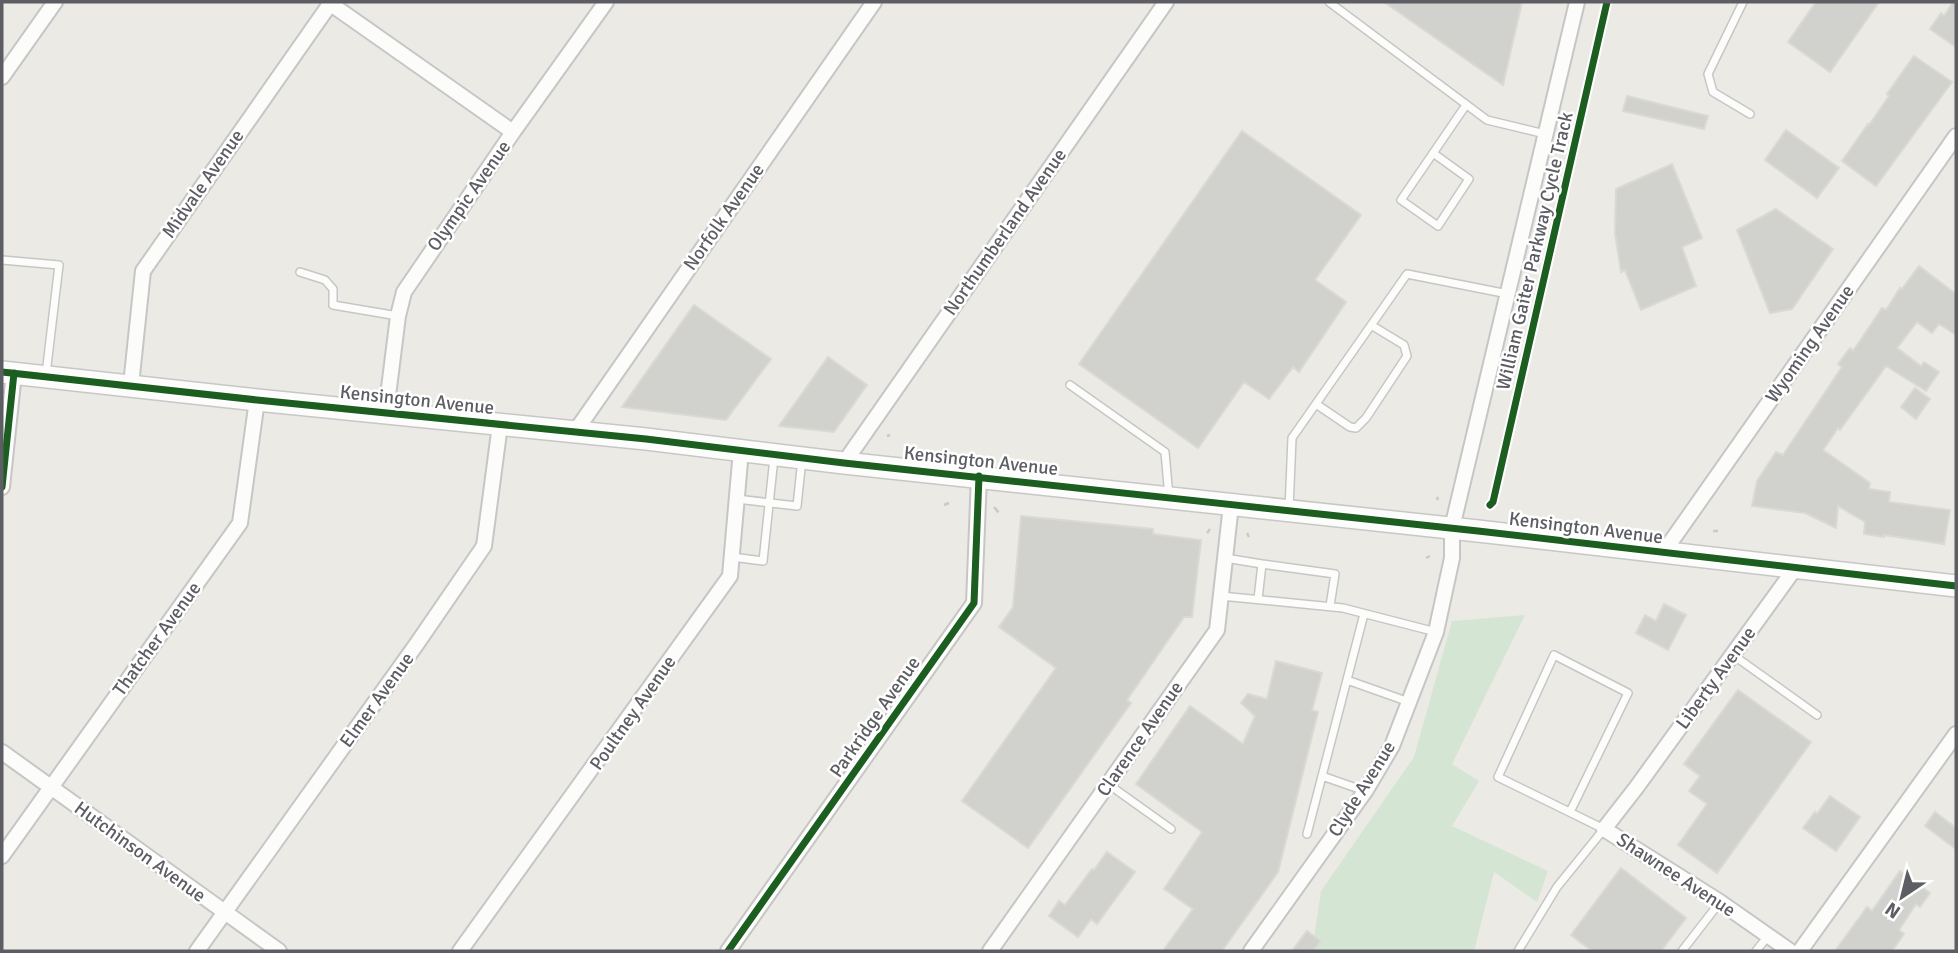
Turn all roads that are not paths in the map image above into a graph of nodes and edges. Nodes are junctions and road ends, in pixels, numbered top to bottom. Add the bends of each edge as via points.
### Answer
1 (55, 2) edge
2 (606, 2) edge
3 (874, 2) edge
4 (1166, 2) edge
5 (1329, 2) edge
6 (1577, 2) edge
7 (1743, 2) edge
8 (329, 3) edge
9 (2, 76) edge
10 (1466, 105) junction
11 (1750, 114) dead end
12 (513, 132) junction
13 (1546, 134) junction
14 (1956, 136) edge
15 (1433, 153) junction
16 (2, 260) edge
17 (300, 272) dead end
18 (1508, 294) junction
19 (398, 316) junction
20 (1371, 325) junction
21 (8, 372) edge
22 (46, 376) junction
23 (131, 385) junction
24 (1070, 385) dead end
25 (257, 400) junction
26 (1316, 404) junction
27 (386, 412) junction
28 (500, 425) junction
29 (575, 432) junction
30 (741, 450) junction
31 (775, 454) junction
32 (802, 457) junction
33 (844, 463) junction
34 (979, 477) junction
35 (2, 486) edge
36 (1169, 498) junction
37 (737, 499) junction
38 (770, 503) junction
39 (1231, 505) junction
40 (1289, 510) junction
41 (1452, 528) junction
42 (1663, 553) junction
43 (732, 557) junction
44 (1226, 558) junction
45 (1262, 564) junction
46 (1796, 567) junction
47 (1955, 583) edge
48 (1221, 596) junction
49 (1258, 599) junction
50 (1330, 606) junction
51 (1364, 614) junction
52 (1436, 632) junction
53 (1733, 655) junction
54 (1347, 680) junction
55 (1410, 703) junction
56 (1817, 715) dead end
57 (1956, 734) edge
58 (2, 752) edge
59 (1322, 776) junction
60 (1108, 784) junction
61 (51, 788) junction
62 (1636, 789) joint
63 (1366, 792) junction
64 (1570, 813) junction
65 (1171, 829) dead end
66 (1604, 829) junction
67 (1307, 835) dead end
68 (2, 856) edge
69 (1720, 902) junction
70 (224, 912) junction
71 (1768, 936) junction
72 (197, 951) edge
73 (279, 951) edge
74 (460, 951) edge
75 (728, 951) edge
76 (990, 951) edge
77 (1251, 951) edge
78 (1518, 951) edge
79 (1682, 951) edge
80 (1756, 951) edge
81 (1790, 951) edge
82 (1800, 951) edge

1 - 9 street
2 - 12 street, Olympic Avenue
3 - 29 street, Norfolk Avenue
4 - 33 street, Northumberland Avenue
5 - 10 lane
6 - 13 street, Clyde Avenue
7 - 11 lane via 1708,74 1713,92
8 - 12 street
8 - 23 street, Midvale Avenue via 143,271
10 - 13 lane via 1487,120
10 - 15 lane
12 - 19 street, Olympic Avenue via 409,284
13 - 18 street, Clyde Avenue
14 - 42 street, Wyoming Avenue
15 - 15 lane via 1401,200 1438,226 1469,179
16 - 22 lane via 59,265
17 - 19 lane via 325,280 333,289 333,305
18 - 20 lane via 1407,274
18 - 41 street, Clyde Avenue
19 - 27 street, Olympic Avenue
20 - 26 lane
20 - 26 lane via 1404,345 1407,356 1366,418 1356,428 1350,427
21 - 22 street, Kensington Avenue
21 - 35 street
22 - 23 street, Kensington Avenue
23 - 25 street, Kensington Avenue
24 - 36 lane via 1165,452
25 - 27 street, Kensington Avenue
25 - 61 street, Thatcher Avenue via 240,523
26 - 40 lane via 1292,438
27 - 28 street, Kensington Avenue
28 - 29 street, Kensington Avenue
28 - 70 street, Elmer Avenue via 484,546
29 - 30 street, Kensington Avenue
30 - 31 street, Kensington Avenue
30 - 37 street, Poultney Avenue
31 - 32 street, Kensington Avenue
31 - 38 lane
32 - 33 street, Kensington Avenue
32 - 38 lane via 797,506
33 - 34 street, Kensington Avenue
34 - 36 street, Kensington Avenue
34 - 75 street, Parkridge Avenue via 974,603
36 - 39 street, Kensington Avenue
37 - 38 lane
37 - 43 street, Poultney Avenue
38 - 43 lane via 764,561
39 - 40 street, Kensington Avenue
39 - 44 street, Clarence Avenue
40 - 41 street, Kensington Avenue
41 - 42 street, Kensington Avenue
41 - 52 street, Clyde Avenue via 1452,558
42 - 46 street, Kensington Avenue
43 - 74 street, Poultney Avenue via 730,576
44 - 45 lane
44 - 48 street, Clarence Avenue
45 - 49 lane
45 - 50 lane via 1335,574
46 - 47 street, Kensington Avenue
46 - 53 street, Liberty Avenue
48 - 49 lane
48 - 60 street, Clarence Avenue via 1217,630
49 - 50 lane
50 - 51 lane
51 - 52 lane
51 - 54 lane
52 - 55 street, Clyde Avenue
53 - 56 lane
53 - 62 street, Liberty Avenue
54 - 55 lane
54 - 59 lane
55 - 63 street, Clyde Avenue
57 - 82 street
58 - 61 street, Hutchinson Avenue
59 - 63 lane
59 - 67 lane
60 - 65 lane
60 - 76 street, Clarence Avenue
61 - 68 street, Thatcher Avenue
61 - 70 street, Hutchinson Avenue
62 - 66 street, Shawnee Avenue
63 - 77 street, Clyde Avenue
64 - 64 lane via 1498,776 1554,655 1628,693
64 - 66 lane
66 - 69 street, Shawnee Avenue
66 - 78 lane via 1557,887
69 - 71 street, Shawnee Avenue
69 - 79 lane
70 - 72 street, Elmer Avenue
70 - 73 street, Hutchinson Avenue
71 - 80 lane
71 - 81 street, Shawnee Avenue

